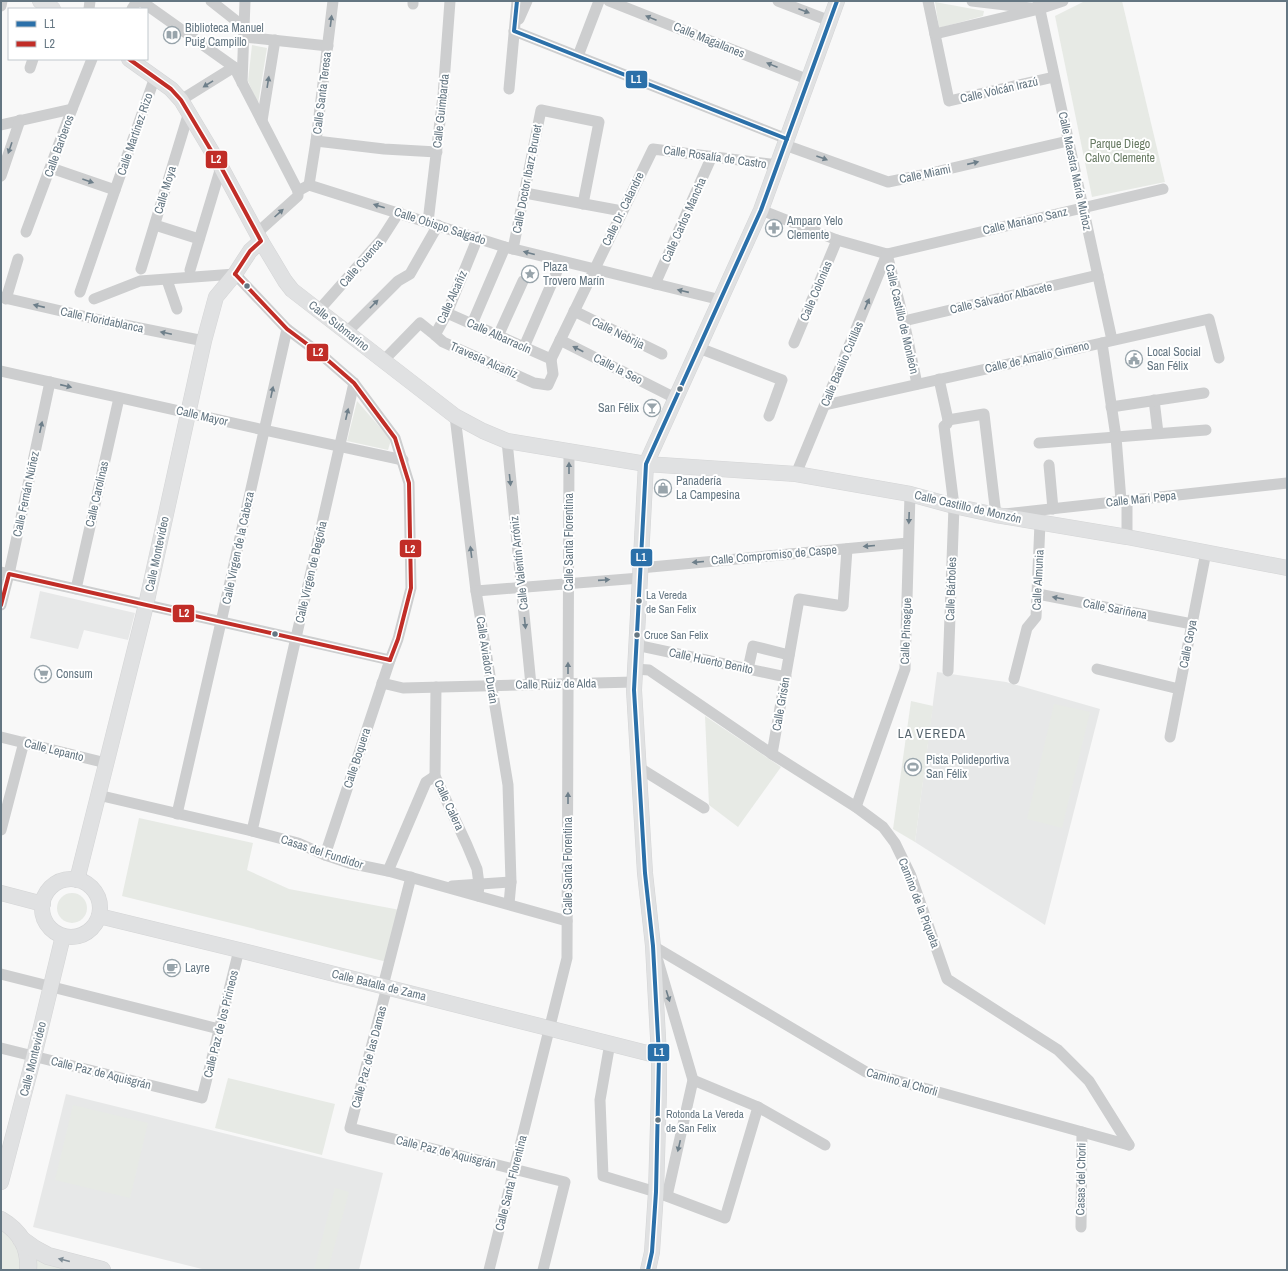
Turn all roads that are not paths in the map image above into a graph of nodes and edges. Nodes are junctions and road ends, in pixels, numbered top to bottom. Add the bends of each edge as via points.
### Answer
1 (2, 1) edge
2 (141, 1) edge
3 (210, 1) edge
4 (245, 1) edge
5 (333, 1) edge
6 (450, 1) edge
7 (517, 1) edge
8 (527, 1) edge
9 (599, 1) edge
10 (610, 1) edge
11 (778, 1) edge
12 (837, 1) edge
13 (928, 1) edge
14 (972, 1) edge
15 (1063, 1) edge
16 (995, 3) edge
17 (1038, 5) edge
18 (1, 6) edge
19 (830, 21) junction
20 (514, 31) junction
21 (244, 32) junction
22 (935, 34) junction
23 (275, 40) junction
24 (328, 46) junction
25 (578, 56) junction
26 (92, 60) edge
27 (130, 60) edge
28 (234, 67) junction
29 (1054, 77) junction
30 (155, 78) junction
31 (808, 80) junction
32 (242, 84) junction
33 (509, 89) dead end
34 (185, 106) junction
35 (72, 109) junction
36 (20, 120) junction
37 (262, 121) junction
38 (1, 125) edge
39 (316, 141) junction
40 (1068, 141) junction
41 (786, 142) junction
42 (653, 148) joint
43 (437, 152) junction
44 (712, 156) junction
45 (778, 165) junction
46 (221, 167) junction
47 (51, 168) junction
48 (1, 176) edge
49 (309, 185) junction
50 (1163, 189) dead end
51 (115, 190) junction
52 (298, 191) junction
53 (524, 192) junction
54 (583, 204) junction
55 (1083, 208) junction
56 (761, 210) junction
57 (622, 211) junction
58 (399, 212) junction
59 (433, 223) junction
60 (155, 225) junction
61 (26, 232) dead end
62 (259, 237) junction
63 (478, 237) junction
64 (199, 239) junction
65 (837, 240) junction
66 (509, 248) junction
67 (887, 254) junction
68 (18, 259) dead end
69 (561, 262) junction
70 (141, 269) dead end
71 (190, 270) dead end
72 (594, 270) junction
73 (235, 274) junction
74 (1098, 275) junction
75 (167, 280) junction
76 (523, 281) dead end
77 (655, 284) junction
78 (80, 292) dead end
79 (4, 298) edge
80 (94, 299) dead end
81 (721, 300) junction
82 (177, 308) dead end
83 (319, 310) junction
84 (574, 311) junction
85 (447, 313) junction
86 (904, 321) junction
87 (472, 324) junction
88 (287, 328) junction
89 (347, 332) junction
90 (435, 335) junction
91 (498, 336) junction
92 (560, 340) junction
93 (204, 341) junction
94 (1107, 342) junction
95 (794, 343) dead end
96 (524, 347) junction
97 (699, 348) junction
98 (662, 354) dead end
99 (1219, 358) dead end
100 (551, 359) junction
101 (383, 361) junction
102 (1, 371) edge
103 (938, 379) junction
104 (50, 382) junction
105 (354, 383) junction
106 (917, 384) junction
107 (1204, 393) dead end
108 (119, 398) junction
109 (675, 398) junction
110 (1154, 400) junction
111 (825, 405) junction
112 (1111, 407) junction
113 (188, 413) junction
114 (455, 416) junction
115 (769, 416) dead end
116 (948, 420) junction
117 (264, 430) junction
118 (1206, 430) dead end
119 (1158, 434) junction
120 (1116, 437) junction
121 (507, 441) junction
122 (1039, 443) dead end
123 (340, 446) junction
124 (569, 452) junction
125 (403, 460) junction
126 (646, 464) junction
127 (1049, 466) dead end
128 (796, 474) junction
129 (1287, 483) edge
130 (910, 494) junction
131 (1124, 501) junction
132 (954, 506) junction
133 (1053, 509) junction
134 (996, 515) junction
135 (1040, 523) junction
136 (1127, 537) junction
137 (908, 543) junction
138 (846, 549) junction
139 (1206, 552) junction
140 (1287, 568) edge
141 (5, 573) edge
142 (640, 573) junction
143 (568, 583) junction
144 (521, 588) junction
145 (76, 589) junction
146 (476, 591) junction
147 (1038, 594) junction
148 (1, 605) edge
149 (146, 605) junction
150 (221, 622) junction
151 (1192, 624) junction
152 (296, 639) junction
153 (636, 645) junction
154 (789, 655) junction
155 (390, 660) junction
156 (748, 669) junction
157 (1097, 670) dead end
158 (948, 671) dead end
159 (634, 676) junction
160 (786, 677) junction
161 (1014, 679) dead end
162 (382, 683) junction
163 (568, 684) junction
164 (531, 685) junction
165 (491, 686) junction
166 (436, 687) junction
167 (1179, 689) junction
168 (1, 737) edge
169 (1170, 737) dead end
170 (24, 742) junction
171 (772, 754) junction
172 (106, 763) junction
173 (638, 766) junction
174 (435, 776) junction
175 (98, 795) junction
176 (856, 807) junction
177 (704, 808) dead end
178 (177, 814) junction
179 (1, 830) edge
180 (252, 831) junction
181 (325, 855) junction
182 (388, 871) junction
183 (411, 877) junction
184 (77, 880) junction
185 (511, 882) junction
186 (479, 884) junction
187 (443, 886) junction
188 (1, 894) edge
189 (478, 896) junction
190 (43, 904) junction
191 (509, 904) junction
192 (99, 916) junction
193 (567, 921) junction
194 (64, 936) junction
195 (653, 946) junction
196 (239, 950) junction
197 (1, 974) edge
198 (51, 986) junction
199 (385, 986) junction
200 (549, 1028) junction
201 (219, 1029) junction
202 (610, 1043) junction
203 (1, 1048) edge
204 (34, 1056) junction
205 (659, 1056) junction
206 (693, 1080) junction
207 (202, 1098) joint
208 (758, 1107) junction
209 (350, 1128) joint
210 (1082, 1132) junction
211 (825, 1145) dead end
212 (1129, 1145) joint
213 (515, 1169) junction
214 (1, 1182) edge
215 (662, 1194) junction
216 (1, 1210) edge
217 (5, 1223) edge
218 (1081, 1227) dead end
219 (21, 1239) junction
220 (28, 1270) edge
221 (102, 1270) edge
222 (489, 1270) edge
223 (543, 1270) edge
224 (648, 1270) edge

1 - 18 street
2 - 28 street
3 - 21 street
4 - 21 street
24 -> 5 street, Calle Santa Teresa
6 - 43 street, Calle Guimbarda
7 - 20 street
8 - 20 street
9 - 25 street
31 -> 10 street, Calle Magallanes
11 -> 19 street
12 - 19 main road
13 - 22 street, Calle Volcán Irazú
14 - 16 street
15 - 17 street
16 - 17 street
17 - 22 street
17 - 29 street, Calle Maestra María Muñoz
19 - 31 main road
20 - 25 street, Calle Miami
20 - 33 street
21 - 23 street
21 - 32 street
22 - 29 street, Calle Volcán Irazú via 948,101
23 - 24 street
37 -> 23 street
24 - 39 street, Calle Santa Teresa
25 - 41 street, Calle Miami
26 - 35 street, Calle Barberos
27 - 30 main road, Calle Submarino
28 - 32 street
28 -> 34 street
29 - 40 street, Calle Maestra María Muñoz
30 - 34 main road, Calle Submarino via 171,89
30 - 51 street, Calle Martínez Rizo
31 - 41 main road
32 - 37 street
34 - 46 main road, Calle Submarino
34 - 60 street, Calle Moya
35 - 36 street
35 - 47 street, Calle Barberos
36 - 38 street
36 -> 48 street
37 - 52 street
39 - 43 street
39 - 49 street, Calle Santa Teresa
41 -> 40 street, Calle Miami via 888,182
40 - 55 street, Calle Maestra María Muñoz
41 - 45 main road
42 - 44 street, Calle Rosalía de Castro
42 - 57 street, Calle Dr. Calandre
43 - 59 street, Calle Guimbarda
44 - 45 street, Calle Rosalía de Castro
44 - 77 street, Calle Carlos Mancha
45 - 56 main road
46 - 62 main road, Calle Submarino
46 - 64 street
47 -> 51 street, Calle Martínez Rizo
47 - 61 street, Calle Barberos
49 - 52 street
58 -> 49 street, Calle Obispo Salgado
50 - 55 street, Calle Mariano Sanz
51 - 78 street, Calle Martínez Rizo
62 -> 52 street via 298,196
53 - 54 street
53 - 54 street, Calle Doctor Ibarz Brunet via 541,110 599,122
53 - 66 street, Calle Doctor Ibarz Brunet
54 - 57 street
55 - 67 street, Calle Mariano Sanz
55 - 74 street, Calle Maestra María Muñoz
56 - 65 street
56 - 81 main road
57 - 72 street, Calle Dr. Calandre
58 - 59 street, Calle Obispo Salgado
58 - 83 street, Calle Cuenca via 381,240
59 - 63 street, Calle Obispo Salgado
89 -> 59 street, Calle Guimbarda via 398,281 410,274
60 - 64 street
60 - 70 street, Calle Moya
62 - 73 main road, Calle Montevideo
62 - 83 main road, Calle Submarino via 289,286
63 - 66 street, Calle Obispo Salgado
63 - 85 street, Calle Alcañíz
64 - 71 street
65 - 67 street
65 - 95 street, Calle Colonias
69 -> 66 street, Calle Obispo Salgado
66 - 87 street, Calle Doctor Ibarz Brunet
67 - 86 street, Calle Castillo de Monleón
111 -> 67 street, Calle Basilio Cutillas
68 - 79 street
69 - 72 street, Calle Obispo Salgado
69 - 96 street
72 - 77 street, Calle Obispo Salgado
72 - 84 street, Calle Dr. Calandre
73 - 75 street
73 - 88 street, Calle Boquera
73 - 93 main road, Calle Montevideo via 216,297
74 - 86 street, Calle Salvador Albacete
74 - 94 street, Calle Maestra María Muñoz
75 - 80 street via 140,281
75 - 82 street
76 - 91 street
81 -> 77 street, Calle Obispo Salgado
93 -> 79 street, Calle Floridablanca
81 - 97 main road
83 - 89 main road, Calle Submarino
84 - 92 street, Calle Dr. Calandre
84 - 98 street, Calle Nebrija
85 - 87 street, Calle Albarracín
85 - 90 street, Calle Alcañíz
86 - 106 street, Calle Castillo de Monleón
87 - 91 street, Calle Albarracín
88 - 105 street, Calle Boquera
117 -> 88 street, Calle Virgen de la Cabeza
89 - 101 main road, Calle Submarino
90 - 100 street, Travesía Alcañíz via 443,342 534,383 548,385 553,374
90 - 101 street, Calle Alcañíz via 420,323
91 - 96 street, Calle Albarracín
92 - 100 street, Calle Dr. Calandre
109 -> 92 street, Calle la Seo
93 - 113 main road, Calle Montevideo
94 - 99 street, Calle de Amalio Gimeno via 1209,319
94 - 103 street, Calle de Amalio Gimeno
94 - 112 street, Calle Maestra María Muñoz
96 - 100 street, Calle Albarracín
97 - 109 main road
97 - 115 street via 782,380
101 - 114 main road, Calle Submarino
102 - 104 street, Calle Mayor
103 - 106 street, Calle de Amalio Gimeno
103 - 116 street
104 -> 108 street, Calle Mayor
141 -> 104 street, Calle Fernán Núñez
123 -> 105 street, Calle Virgen de Begoña
105 - 125 street, Calle Boquera via 395,438
106 - 111 street, Calle de Amalio Gimeno
107 - 110 street
108 - 113 street, Calle Mayor
108 - 145 street, Calle Carolinas
109 - 126 main road
110 - 112 street
110 - 119 street
111 - 128 street, Calle Basilio Cutillas
112 - 120 street, Calle Maestra María Muñoz
113 - 117 street, Calle Mayor
113 - 149 main road, Calle Montevideo
114 - 121 main road, Calle Submarino
146 -> 114 street, Calle Aviador Durán
116 - 132 street, Calle Bárboles via 944,426
116 - 134 street via 984,414
117 - 123 street, Calle Mayor
117 - 150 street, Calle Virgen de la Cabeza
118 - 119 street
119 - 120 street
120 - 122 street
120 - 131 street, Calle Maestra María Muñoz
121 - 124 main road, Calle Submarino
121 -> 144 street, Calle Valentín Arróniz
123 - 125 street, Calle Mayor
123 - 152 street, Calle Virgen de Begoña
124 - 126 main road, Calle Submarino
143 -> 124 street, Calle Santa Florentina
125 - 155 street, Calle Boquera via 409,483 411,588
126 - 128 main road, Calle Castillo de Monzón
126 - 142 main road
127 - 133 street
128 - 130 main road, Calle Castillo de Monzón
129 - 131 street, Calle Mari Pepa
130 - 132 main road, Calle Castillo de Monzón
130 -> 137 street, Calle Pinsegue
131 - 133 street, Calle Mari Pepa
131 - 136 street, Calle Maestra María Muñoz
132 - 134 main road, Calle Castillo de Monzón
132 - 158 street, Calle Bárboles
133 - 134 street, Calle Mari Pepa
134 - 135 main road, Calle Castillo de Monzón
135 - 136 main road, Calle Castillo de Monzón
135 - 147 street, Calle Almunia
136 - 139 main road, Calle Castillo de Monzón
137 -> 138 street, Calle Compromiso de Caspe
137 - 176 street, Calle Pinsegue via 905,669
138 -> 142 street, Calle Compromiso de Caspe
138 - 154 street, Calle Grisén via 843,606 799,599
139 - 140 main road, Calle Castillo de Monzón
139 - 151 street, Calle Goya
141 - 145 street
141 - 148 street, Calle Fernán Núñez
143 -> 142 street, Calle Compromiso de Caspe
142 - 153 main road
143 - 144 street, Calle Compromiso de Caspe
163 -> 143 street, Calle Santa Florentina
144 - 146 street, Calle Compromiso de Caspe
144 -> 164 street, Calle Valentín Arróniz
145 - 149 street
146 - 165 street, Calle Aviador Durán
151 -> 147 street, Calle Sariñena
147 - 161 street, Calle Almunia via 1036,617 1026,628
149 - 150 street
149 - 172 main road, Calle Montevideo
150 - 152 street
150 - 178 street, Calle Virgen de la Cabeza
151 - 167 street, Calle Goya
152 - 155 street
152 - 180 street, Calle Virgen de Begoña
153 - 156 street, Calle Huerto Benito
153 - 159 main road
154 - 156 street via 753,646
154 - 160 street, Calle Grisén
155 - 162 street, Calle Boquera
156 - 160 street, Calle Huerto Benito
157 - 167 street
159 - 163 street, Calle Ruiz de Alda
159 - 171 street, Camino de la Piqueta via 649,670
159 - 173 main road
160 - 171 street, Calle Grisén
162 - 166 street, Calle Ruiz de Alda via 403,688
162 - 181 street, Calle Boquera
163 - 164 street, Calle Ruiz de Alda
193 -> 163 street, Calle Santa Florentina
164 - 165 street, Calle Ruiz de Alda
165 - 166 street, Calle Ruiz de Alda
165 - 185 street, Calle Aviador Durán via 508,785
166 - 174 street, Calle Calera
167 - 169 street, Calle Goya
168 - 170 street, Calle Lepanto
170 - 172 street, Calle Lepanto
170 - 179 street
171 - 176 street, Camino de la Piqueta
172 - 175 main road, Calle Montevideo
173 - 177 street
173 - 195 main road
174 - 182 street via 426,782
174 - 186 street, Calle Calera via 477,869
175 - 178 street, Casas del Fundidor
175 - 184 main road, Calle Montevideo
176 - 212 street, Camino de la Piqueta via 882,826 896,843 911,876 947,979 1058,1050 1089,1081
178 - 180 street, Casas del Fundidor
180 - 181 street, Casas del Fundidor via 298,843
181 - 182 street, Casas del Fundidor via 349,864
182 - 183 street, Casas del Fundidor
183 - 187 street, Casas del Fundidor
183 - 199 street, Calle Paz de las Damas
184 - 190 main road via 57,882 47,892
184 - 192 main road via 86,883 98,897
185 - 186 street
185 - 191 street, Calle Aviador Durán
186 - 187 street
186 - 189 street, Calle Calera
187 - 189 street, Casas del Fundidor
188 - 190 main road
189 - 191 street, Casas del Fundidor
190 - 194 main road via 47,924
191 - 193 street, Casas del Fundidor
192 - 194 main road via 94,926 85,933
192 - 196 main road, Calle Batalla de Zama
193 - 200 street, Calle Santa Florentina via 567,958
194 - 198 main road, Calle Montevideo
195 - 205 main road
195 -> 206 street
195 - 210 street, Camino al Chorli via 866,1072
196 - 199 main road, Calle Batalla de Zama
196 - 201 street, Calle Paz de los Pirineos
197 - 198 street
198 - 201 street
198 - 204 main road, Calle Montevideo
199 - 200 main road, Calle Batalla de Zama
199 - 209 street, Calle Paz de las Damas
200 - 202 main road, Calle Batalla de Zama
200 - 213 street, Calle Santa Florentina
201 - 207 street, Calle Paz de los Pirineos
202 - 205 main road, Calle Batalla de Zama
202 - 215 street via 600,1100 603,1176
203 - 204 street, Calle Paz de Aquisgrán
204 - 207 street, Calle Paz de Aquisgrán
204 - 214 main road, Calle Montevideo
205 - 215 main road
206 - 208 street
206 -> 215 street
208 - 211 street
208 - 215 street via 725,1218
209 - 213 street, Calle Paz de Aquisgrán
210 - 212 street, Camino al Chorli
210 - 218 street, Casas del Chorli
213 - 222 street, Calle Santa Florentina
213 - 223 street, Calle Paz de Aquisgrán via 565,1182
215 - 224 main road
216 - 217 main road
217 - 219 main road
219 - 220 main road via 27,1254
221 -> 219 main road via 48,1256

